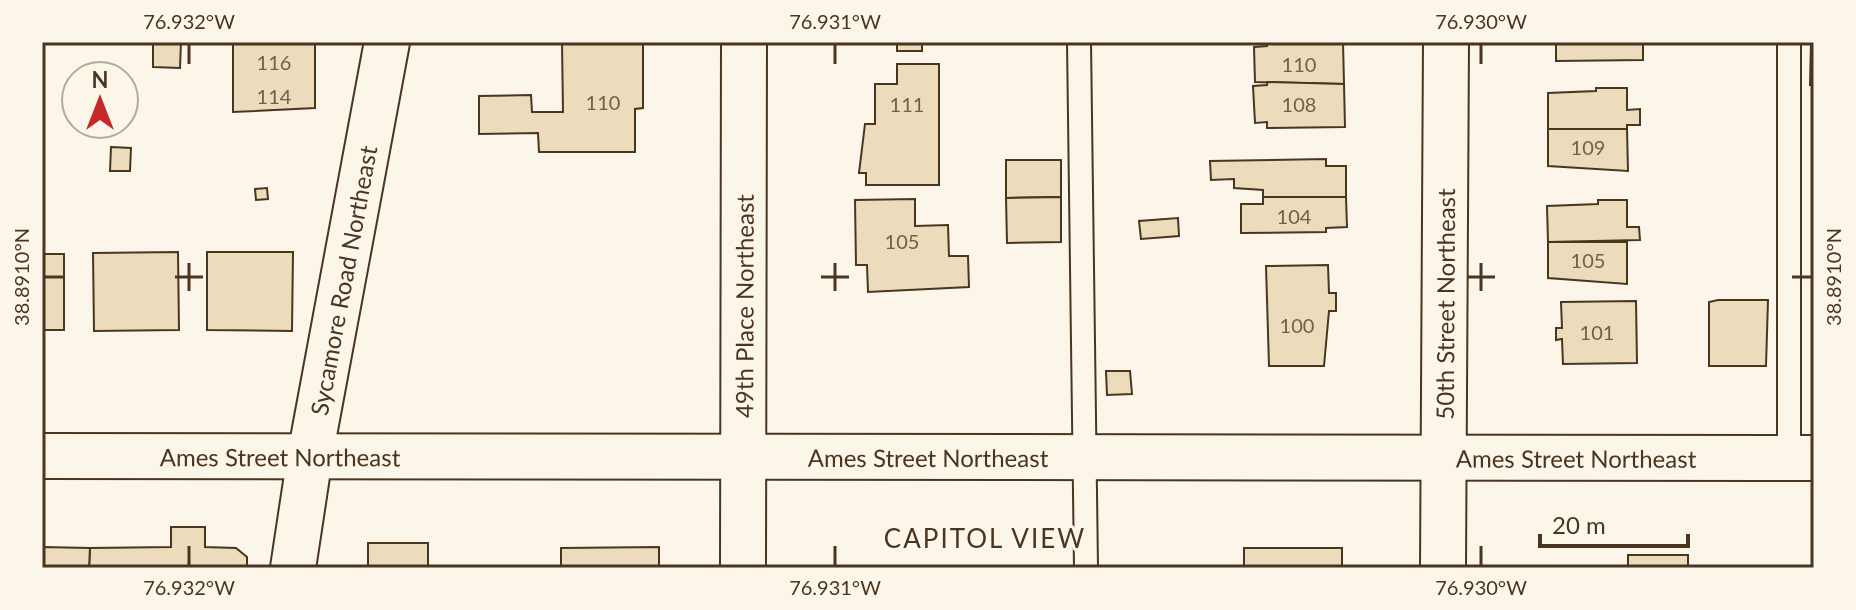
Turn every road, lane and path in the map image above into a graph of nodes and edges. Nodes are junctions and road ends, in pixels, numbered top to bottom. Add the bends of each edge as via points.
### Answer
1 (387, 42) edge
2 (744, 42) edge
3 (1079, 42) edge
4 (1446, 42) edge
5 (1789, 42) edge
6 (42, 456) edge
7 (310, 456) junction
8 (742, 457) junction
9 (1085, 457) junction
10 (1444, 458) junction
11 (1802, 458) edge
12 (293, 568) edge
13 (743, 568) edge
14 (1086, 568) edge
15 (1443, 568) edge

1 - 7 street, Sycamore Road Northeast
2 - 8 street, 49th Place Northeast
3 - 9 lane
4 - 10 street, 50th Street Northeast
5 - 11 lane
6 - 7 street, Ames Street Northeast
7 - 8 street, Ames Street Northeast
7 - 12 street, Sycamore Road Northeast
8 - 9 street, Ames Street Northeast
8 - 13 street, 49th Place Northeast
9 - 10 street, Ames Street Northeast
9 - 14 lane
10 - 11 street, Ames Street Northeast
10 - 15 street, 50th Street Northeast

